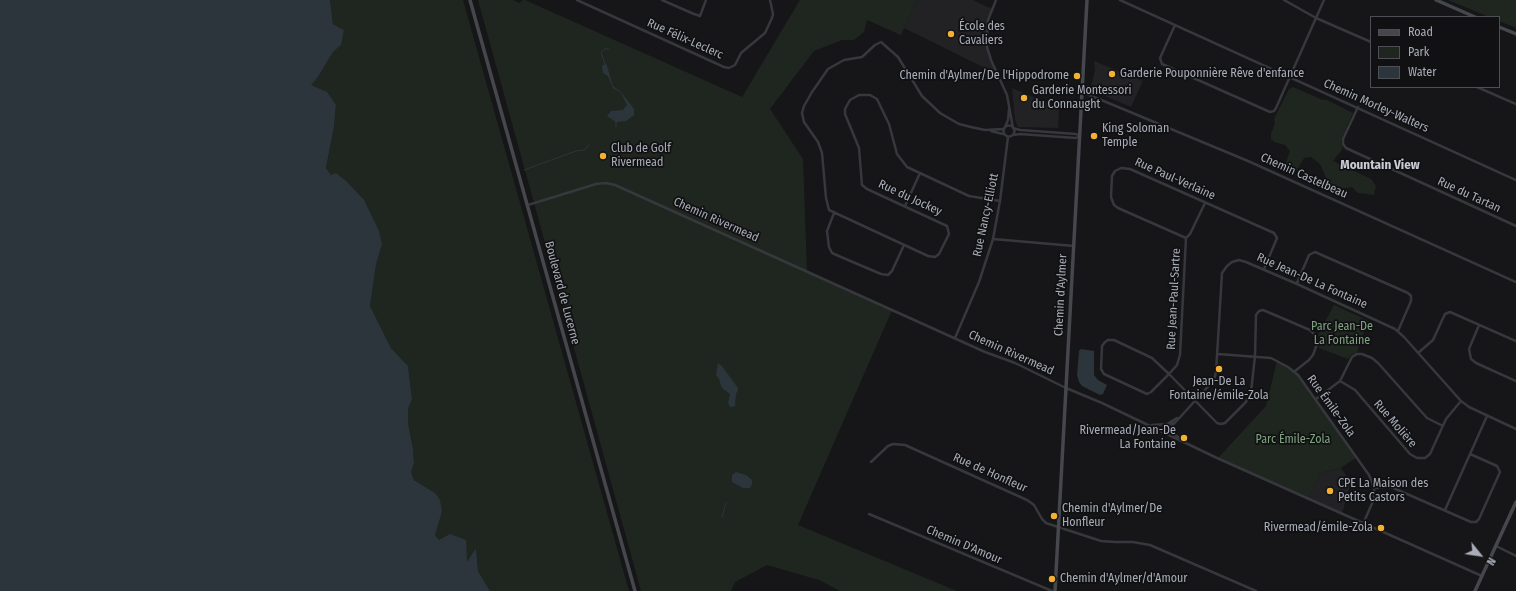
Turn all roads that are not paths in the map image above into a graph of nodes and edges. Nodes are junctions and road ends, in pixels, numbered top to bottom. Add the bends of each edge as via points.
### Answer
1 (470, 0) edge
2 (577, 0) edge
3 (662, 0) edge
4 (706, 0) edge
5 (770, 0) edge
6 (996, 0) edge
7 (1087, 0) edge
8 (1120, 0) edge
9 (1284, 0) edge
10 (1295, 0) edge
11 (1324, 0) edge
12 (1436, 0) edge
13 (1293, 4) junction
14 (1473, 16) edge
15 (1316, 18) junction
16 (1175, 25) junction
17 (1500, 27) edge
18 (1516, 34) edge
19 (1370, 42) edge
20 (1289, 76) junction
21 (1479, 88) edge
22 (1082, 92) junction
23 (1516, 104) edge
24 (1010, 106) junction
25 (1358, 107) junction
26 (1004, 128) junction
27 (1013, 128) junction
28 (989, 130) junction
29 (1004, 134) junction
30 (1013, 135) junction
31 (1080, 136) junction
32 (1008, 137) junction
33 (920, 173) junction
34 (1516, 180) edge
35 (1000, 201) junction
36 (1205, 203) junction
37 (528, 205) junction
38 (905, 206) junction
39 (834, 213) junction
40 (1516, 226) edge
41 (1186, 238) junction
42 (993, 239) junction
43 (904, 245) junction
44 (1074, 246) junction
45 (1264, 270) junction
46 (1516, 282) edge
47 (1297, 284) junction
48 (1479, 325) junction
49 (1398, 331) junction
50 (955, 338) junction
51 (1516, 341) edge
52 (1418, 353) junction
53 (1218, 354) junction
54 (1255, 356) junction
55 (1294, 371) junction
56 (1170, 374) junction
57 (1516, 380) edge
58 (1340, 381) junction
59 (1066, 388) junction
60 (1195, 400) junction
61 (1316, 400) junction
62 (1461, 401) junction
63 (1487, 416) junction
64 (1179, 417) junction
65 (1139, 420) junction
66 (1443, 426) junction
67 (1516, 429) edge
68 (1161, 431) junction
69 (1187, 444) junction
70 (1470, 454) junction
71 (871, 462) dead end
72 (1374, 488) junction
73 (1516, 502) edge
74 (1445, 510) junction
75 (869, 514) dead end
76 (1363, 524) junction
77 (1059, 527) junction
78 (1496, 546) junction
79 (1516, 556) edge
80 (1482, 576) junction
81 (635, 591) edge
82 (1052, 591) edge
83 (1055, 591) edge
84 (1256, 591) edge
85 (1475, 591) edge

1 - 37 main road, Boulevard de Lucerne
2 - 5 street, Rue Félix-Leclerc via 729,68 735,65 741,53 765,33 773,14
3 - 4 street via 700,16
6 - 24 street via 988,20 987,42 990,60 1005,89
7 - 22 main road, Chemin d'Aylmer
8 - 16 street, Chemin Morley-Walters
9 - 13 street
10 - 13 street
11 - 15 street
12 - 14 main road
13 - 15 street
15 - 19 street
15 - 20 street
16 - 20 street, Chemin Morley-Walters
16 - 20 street via 1160,58 1164,66 1270,112 1275,109
17 - 18 main road
20 - 25 street, Chemin Morley-Walters
21 - 23 street
22 - 31 main road, Chemin d'Aylmer
22 - 46 street, Chemin Castelbeau via 1248,161
24 - 26 street
24 - 27 street
25 - 34 street, Chemin Morley-Walters
25 - 40 street, Rue du Tartan via 1343,139 1346,148
26 - 27 street
26 - 28 street
26 - 29 street
27 - 30 street
27 - 31 street
28 - 29 street
28 - 39 street via 964,126 936,109 922,96 898,57 881,42 862,57 844,60 828,68 803,110 803,119 822,153 826,204
29 - 32 street
30 - 31 street via 1076,138
30 - 32 street
31 - 44 main road, Chemin d'Aylmer
32 - 35 street, Rue Nancy-Elliott
33 - 35 street, Rue du Jockey via 969,196
33 - 38 street
33 - 38 street, Rue du Jockey via 908,167 896,154 889,124 876,99 859,95 850,100 845,114 859,148 862,185
35 - 42 street, Rue Nancy-Elliott
36 - 41 street, Rue Jean-Paul-Sartre
36 - 41 street, Rue Paul-Verlaine via 1127,168 1119,168 1113,174 1111,197 1116,207
36 - 45 street, Rue Paul-Verlaine via 1275,235 1277,241
37 - 50 street, Chemin Rivermead via 596,184 616,185
37 - 81 main road, Boulevard de Lucerne
38 - 43 street, Rue du Jockey via 947,226 949,231 935,258
39 - 43 street, Rue du Jockey
39 - 43 street via 827,231 832,253 888,275
41 - 56 street, Rue Jean-Paul-Sartre via 1180,355 1177,365
42 - 44 street
42 - 50 street, Rue Nancy-Elliott via 979,282
44 - 59 main road, Chemin d'Aylmer
45 - 47 street, Rue Jean-De La Fontaine
45 - 53 street, Rue Jean-De La Fontaine via 1239,260 1229,264 1223,271
47 - 49 street, Rue Jean-De La Fontaine
47 - 49 street via 1309,255 1315,252 1408,293 1411,301
48 - 51 street
48 - 52 street via 1448,313 1444,316 1433,340
48 - 57 street via 1469,349 1471,359
49 - 52 street, Rue Jean-De La Fontaine
50 - 59 street, Chemin Rivermead
52 - 62 street, Rue Jean-De La Fontaine
53 - 54 street, Rue Émile-Zola
53 - 60 street, Rue Jean-De La Fontaine via 1214,380
54 - 55 street, Rue Émile-Zola via 1271,358
54 - 55 street via 1256,315 1259,311 1265,310 1310,330 1317,338 1311,358
54 - 60 street via 1250,396 1225,423 1217,423
55 - 61 street, Rue Émile-Zola
56 - 56 street via 1147,394 1101,371 1103,344 1108,340 1114,340 1148,356
56 - 60 street
58 - 61 street
58 - 66 street via 1352,357 1364,354 1378,363 1426,418
58 - 66 street, Rue Molière via 1355,390 1414,458 1425,458 1430,454
59 - 65 street, Chemin Rivermead
59 - 77 main road, Chemin d'Aylmer
60 - 64 street, Rue Jean-De La Fontaine
61 - 72 street, Rue Émile-Zola via 1367,471
62 - 63 street, Rue Jean-De La Fontaine
62 - 66 street, Rue Molière
63 - 67 street, Rue Jean-De La Fontaine
63 - 70 street
64 - 65 street, Rue Jean-De La Fontaine via 1167,424 1158,425
64 - 68 street, Rue Jean-De La Fontaine
64 - 69 street, Rue Jean-De La Fontaine via 1172,426 1172,432
65 - 68 street, Chemin Rivermead
68 - 69 street, Chemin Rivermead
69 - 76 street, Chemin Rivermead
70 - 74 street
70 - 74 street via 1496,466 1500,469 1500,474 1476,522
71 - 77 street, Rue de Honfleur via 888,446 905,445 1027,500 1036,508 1044,522
72 - 74 street via 1391,487
72 - 76 street via 1373,503
73 - 78 main road
75 - 82 street, Chemin D'Amour
76 - 80 street, Chemin Rivermead
77 - 83 main road, Chemin d'Aylmer
77 - 84 street, Rue de Honfleur via 1102,541 1139,542 1150,545
78 - 79 street
78 - 80 main road
80 - 85 main road

